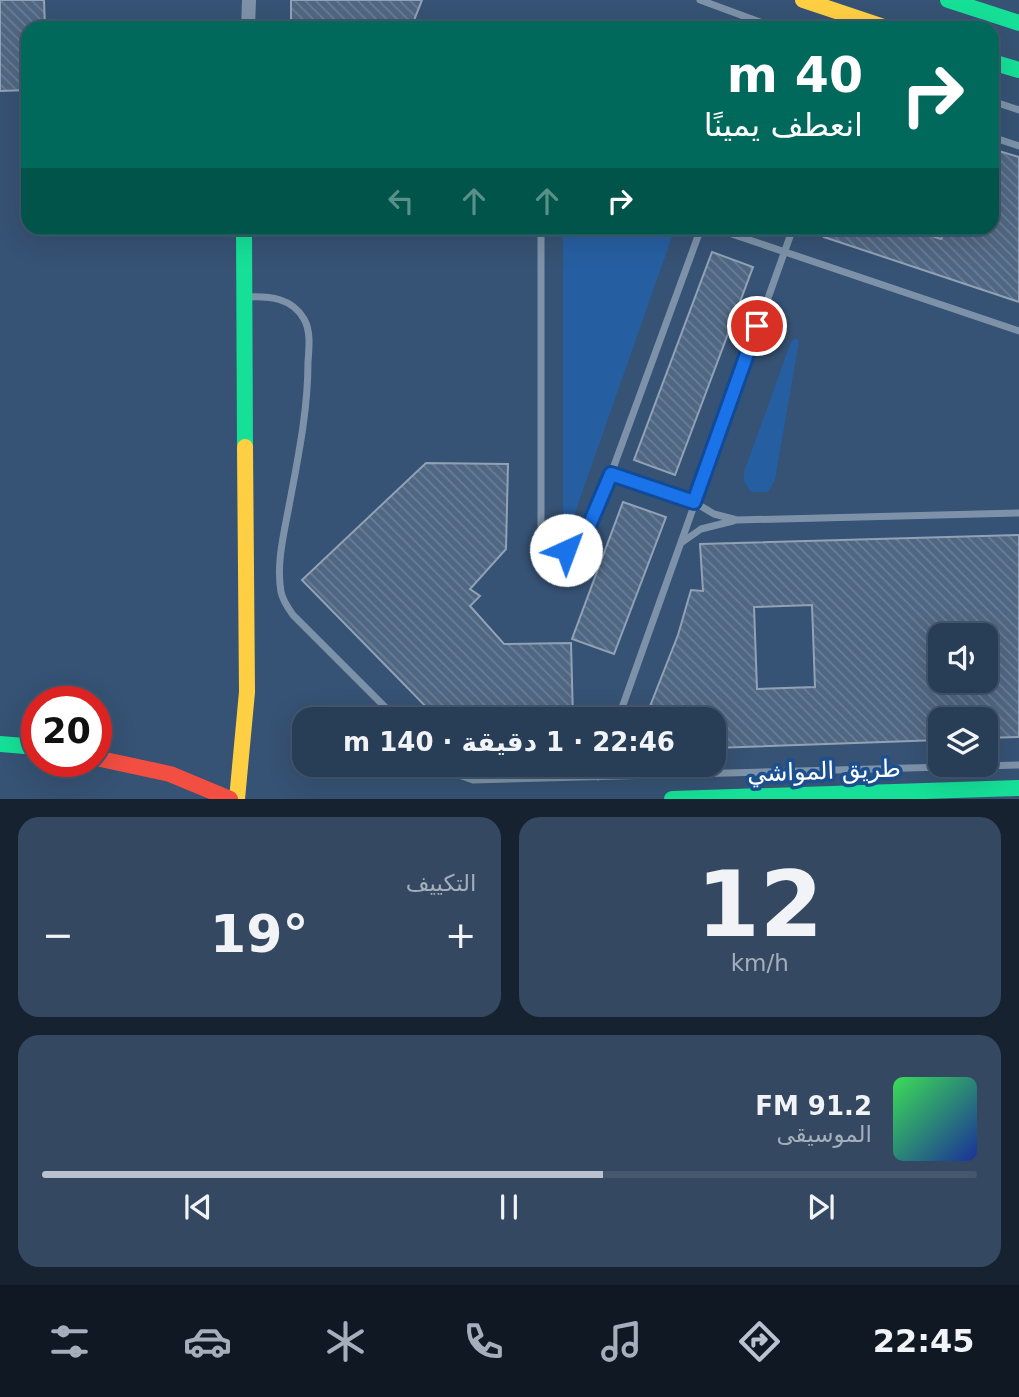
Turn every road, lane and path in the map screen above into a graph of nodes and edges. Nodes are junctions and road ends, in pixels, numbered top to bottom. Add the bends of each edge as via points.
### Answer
1 (249, 0) edge
2 (699, 0) edge
3 (803, 0) edge
4 (948, 0) edge
5 (248, 21) edge
6 (757, 21) edge
7 (866, 21) edge
8 (1019, 23) edge
9 (999, 64) edge
10 (1019, 70) edge
11 (999, 104) edge
12 (1019, 110) edge
13 (999, 139) edge
14 (1019, 146) edge
15 (244, 235) edge
16 (541, 235) edge
17 (698, 235) edge
18 (737, 235) edge
19 (790, 235) edge
20 (785, 250) junction
21 (245, 298) junction
22 (1019, 331) edge
23 (611, 474) junction
24 (694, 502) junction
25 (1019, 513) edge
26 (737, 520) junction
27 (678, 547) junction
28 (385, 707) edge
29 (622, 707) edge
30 (0, 744) edge
31 (21, 746) edge
32 (112, 761) edge
33 (1019, 765) edge
34 (726, 773) edge
35 (463, 777) edge
36 (598, 777) edge
37 (1019, 788) edge
38 (230, 799) edge
39 (237, 799) edge
40 (672, 799) edge

1 - 5 street
2 - 6 lane
3 - 7 main road
4 - 8 main road
9 - 10 main road
11 - 12 lane
13 - 14 lane
15 - 21 main road
16 - 23 lane via 541,530 546,543 556,550 576,548
17 - 23 lane
18 - 20 lane
19 - 20 lane
20 - 22 lane
20 - 24 lane
21 - 28 lane via 266,296 288,303 305,320 309,332 304,425 283,539 280,579 284,602
21 - 39 main road via 247,692
23 - 24 lane
24 - 26 lane
24 - 27 lane
25 - 26 lane
26 - 27 lane via 701,529
27 - 29 lane
30 - 31 main road
32 - 38 main road via 170,774
33 - 34 lane
35 - 36 lane
37 - 40 main road, طريق المواشي

